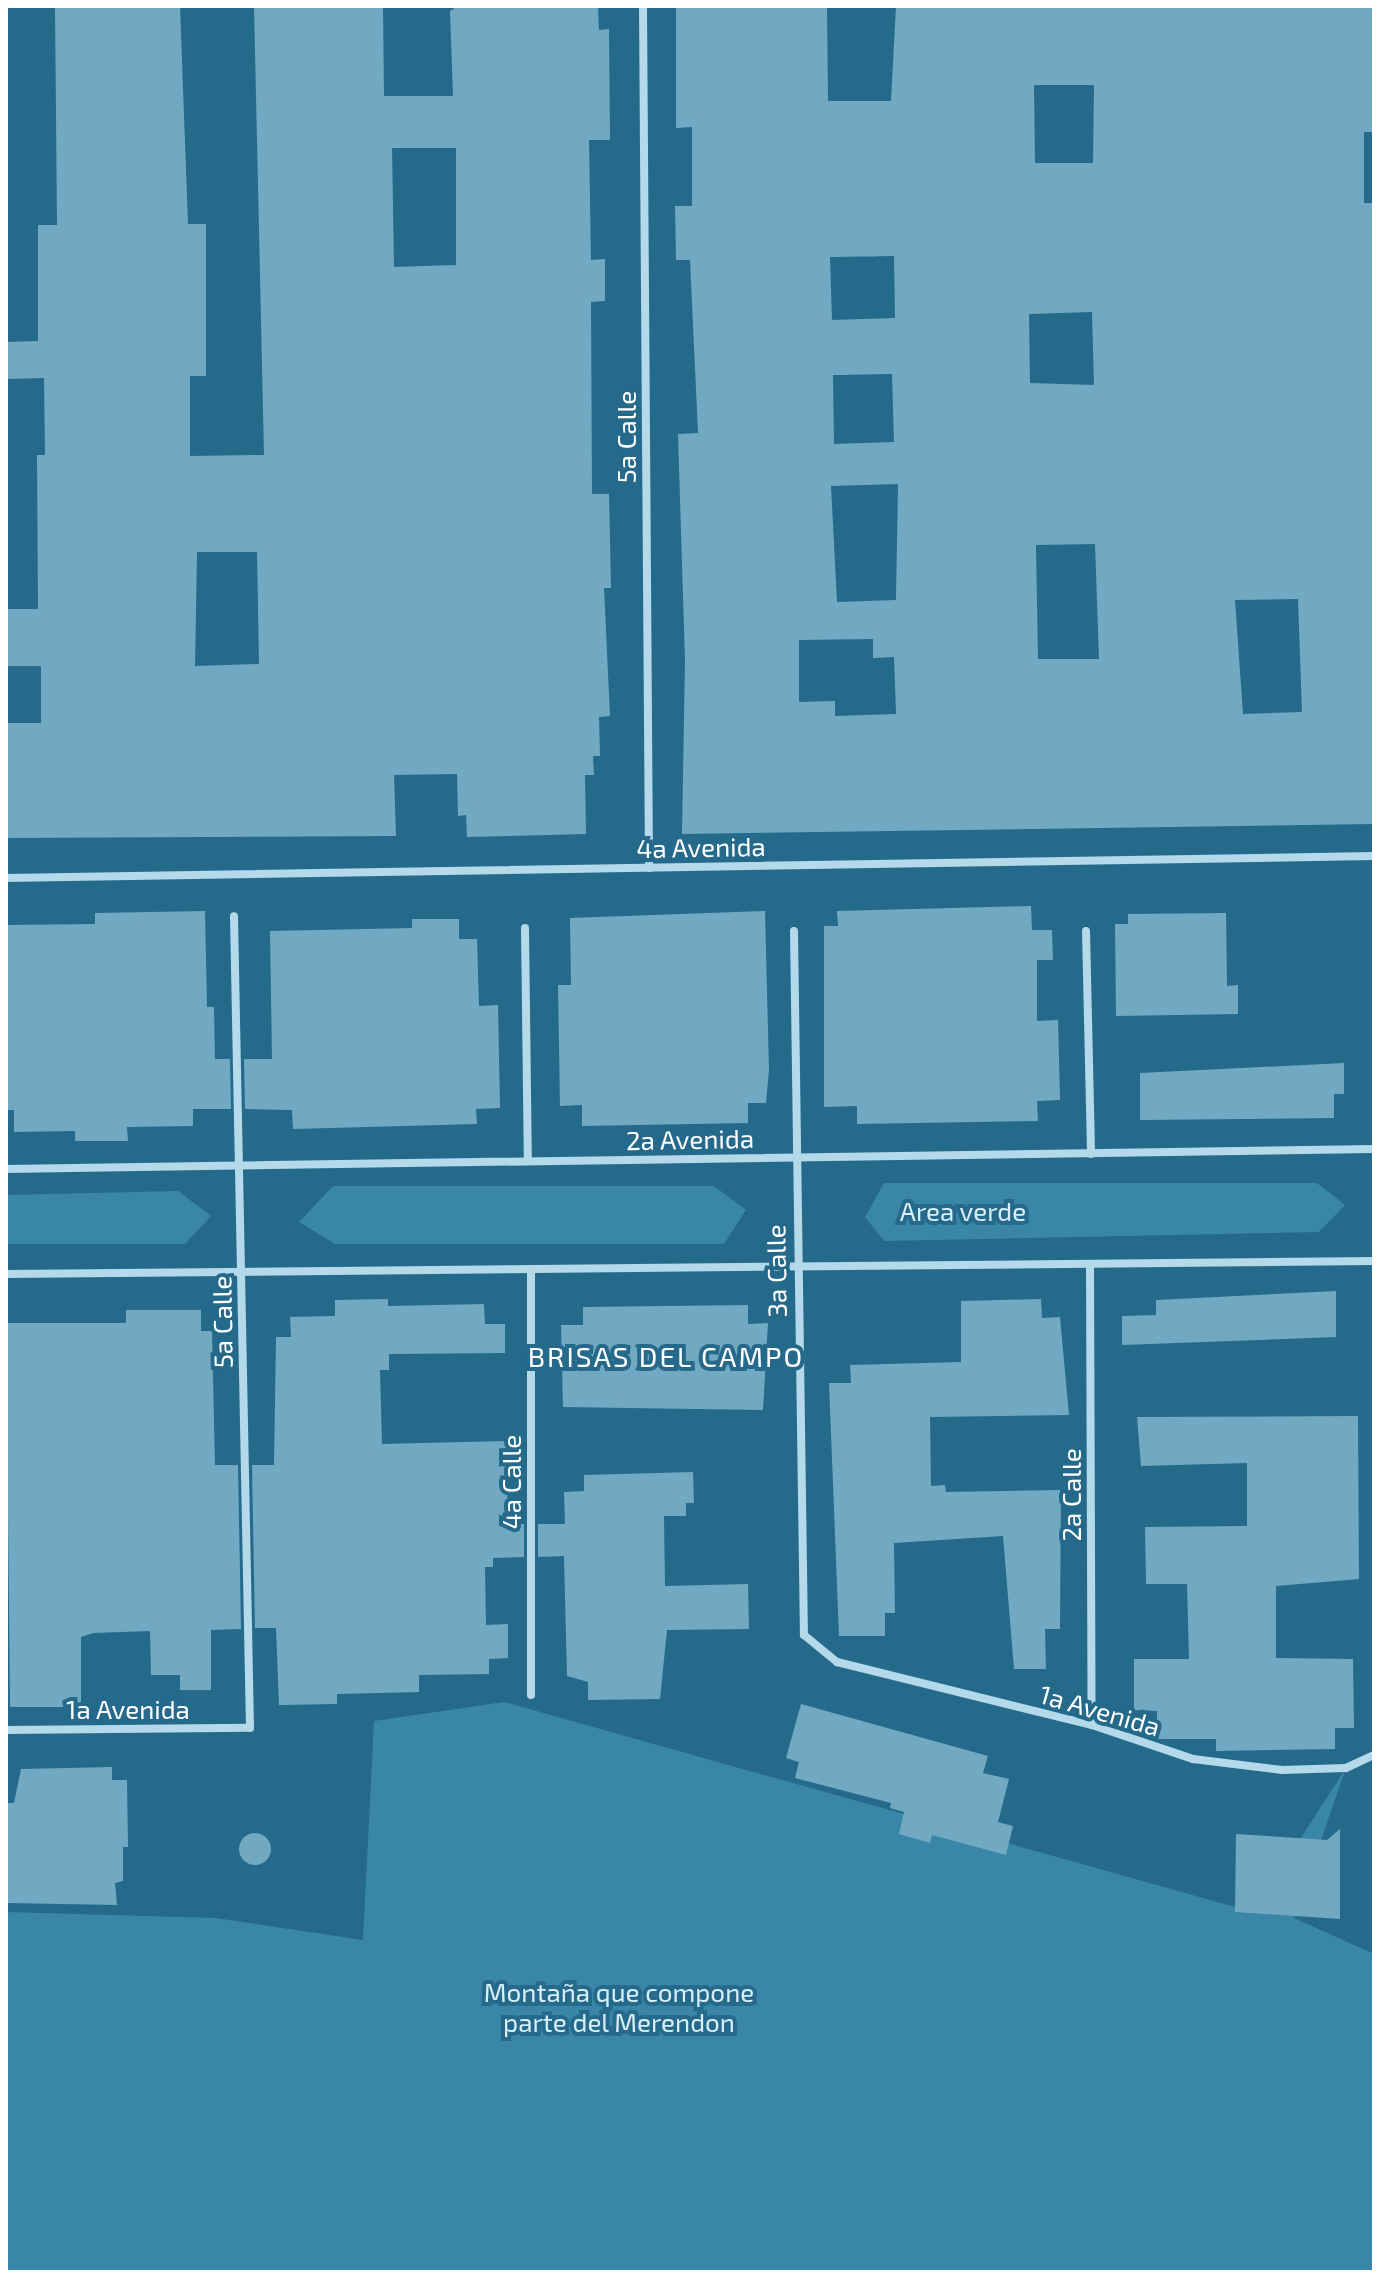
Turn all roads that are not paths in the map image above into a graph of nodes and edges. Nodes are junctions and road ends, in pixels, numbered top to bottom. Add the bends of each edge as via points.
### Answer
1 (643, 6) edge
2 (1374, 856) edge
3 (649, 868) junction
4 (6, 878) edge
5 (234, 916) dead end
6 (525, 928) dead end
7 (794, 931) dead end
8 (1086, 931) dead end
9 (1374, 1149) edge
10 (1091, 1154) junction
11 (794, 1158) junction
12 (528, 1161) junction
13 (239, 1166) junction
14 (6, 1169) edge
15 (1374, 1261) edge
16 (1090, 1264) junction
17 (797, 1267) junction
18 (531, 1269) junction
19 (241, 1271) junction
20 (6, 1274) edge
21 (818, 1652) joint
22 (531, 1695) dead end
23 (1092, 1725) junction
24 (250, 1728) joint
25 (6, 1730) edge
26 (1374, 1755) edge

1 - 3 street, 5a Calle
2 - 3 street, 4a Avenida
3 - 4 street, 4a Avenida
5 - 13 street, 5a Calle
6 - 12 street
7 - 11 street, 3a Calle
8 - 10 street
9 - 10 street, 2a Avenida
10 - 11 street, 2a Avenida
11 - 12 street, 2a Avenida
11 - 17 street, 3a Calle
12 - 13 street, 2a Avenida
13 - 14 street, 2a Avenida
13 - 19 street, 5a Calle
15 - 16 street
16 - 17 street
16 - 23 street, 2a Calle
17 - 18 street
17 - 21 street, 3a Calle via 799,1610 804,1635
18 - 19 street
18 - 22 street, 4a Calle
19 - 20 street
19 - 24 street, 5a Calle
21 - 23 street, 1a Avenida via 837,1662
23 - 26 street, 1a Avenida via 1193,1759 1282,1770 1346,1768
24 - 25 street, 1a Avenida

